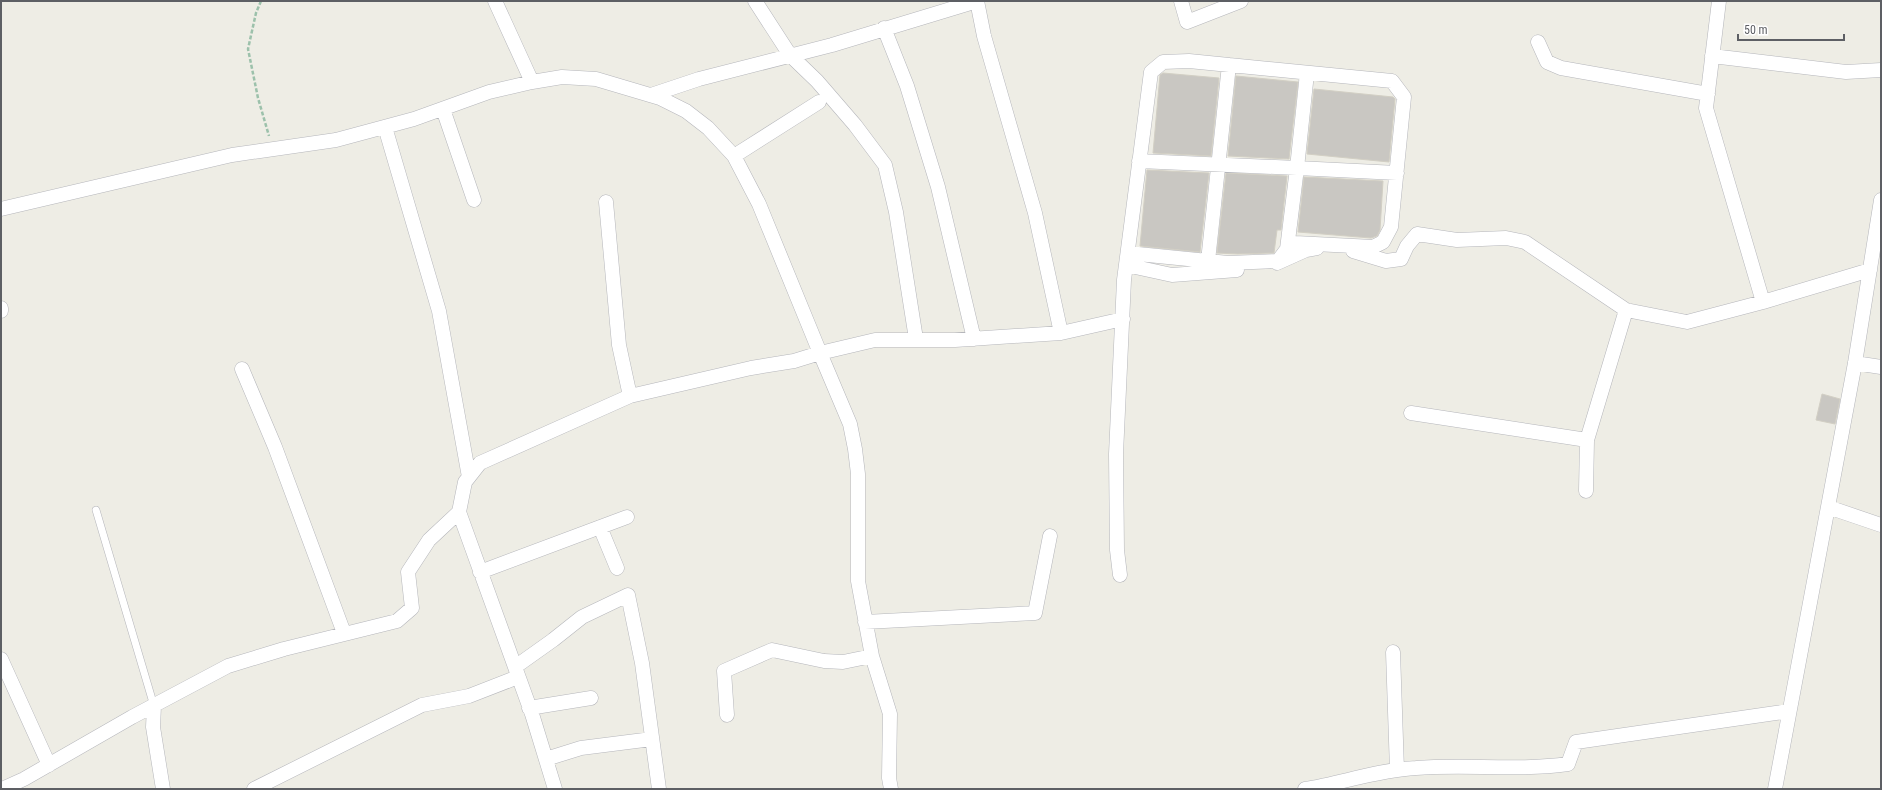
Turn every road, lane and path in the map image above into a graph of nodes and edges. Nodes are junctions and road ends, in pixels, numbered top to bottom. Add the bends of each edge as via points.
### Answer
1 (261, 1) edge
2 (494, 1) edge
3 (755, 1) edge
4 (977, 1) edge
5 (1180, 1) edge
6 (1241, 1) edge
7 (1719, 1) edge
8 (884, 28) junction
9 (1538, 42) dead end
10 (790, 55) junction
11 (1712, 56) junction
12 (1229, 65) junction
13 (1881, 70) edge
14 (1307, 73) junction
15 (532, 82) junction
16 (1708, 94) junction
17 (651, 95) junction
18 (819, 102) dead end
19 (443, 109) junction
20 (385, 127) junction
21 (272, 149) junction
22 (734, 156) junction
23 (1139, 162) junction
24 (1218, 166) junction
25 (1297, 168) junction
26 (1397, 173) junction
27 (474, 200) dead end
28 (1881, 200) edge
29 (606, 202) dead end
30 (1, 209) edge
31 (1286, 249) junction
32 (1127, 259) junction
33 (1208, 261) junction
34 (1870, 270) junction
35 (1763, 302) junction
36 (1626, 310) junction
37 (1123, 318) junction
38 (1060, 333) junction
39 (916, 339) junction
40 (974, 339) junction
41 (820, 353) junction
42 (1855, 363) junction
43 (1881, 367) edge
44 (242, 369) dead end
45 (630, 396) junction
46 (1410, 413) dead end
47 (1587, 440) junction
48 (469, 476) junction
49 (1586, 491) dead end
50 (1828, 507) junction
51 (96, 510) dead end
52 (459, 512) junction
53 (627, 516) dead end
54 (1881, 525) edge
55 (600, 527) junction
56 (1050, 536) dead end
57 (617, 568) dead end
58 (480, 572) junction
59 (1120, 575) dead end
60 (865, 622) junction
61 (344, 633) junction
62 (1393, 652) dead end
63 (872, 656) junction
64 (1, 659) edge
65 (517, 672) junction
66 (591, 698) dead end
67 (154, 706) junction
68 (529, 708) junction
69 (1789, 711) junction
70 (727, 715) dead end
71 (652, 739) junction
72 (546, 758) junction
73 (49, 765) junction
74 (1397, 770) junction
75 (25, 784) edge
76 (2, 789) edge
77 (163, 789) edge
78 (254, 789) edge
79 (555, 789) edge
80 (659, 789) edge
81 (891, 789) edge
82 (1305, 789) edge
83 (1775, 789) edge

1 - 21 path via 248,49
2 - 15 street
3 - 10 street
4 - 8 street
4 - 38 street via 994,71 1035,213
5 - 6 street via 1187,22
7 - 11 street
8 - 10 street
8 - 40 street via 906,86 938,188
9 - 16 street via 1547,62 1561,68
10 - 17 street via 699,78
10 - 39 street via 817,81 885,165 896,212
11 - 13 street via 1846,72
11 - 16 street
12 - 14 street
12 - 23 street via 1189,61 1163,62 1150,72
12 - 24 street
14 - 25 street
14 - 26 street via 1392,81 1404,97
15 - 17 street via 562,77 596,79
15 - 19 street via 489,92
16 - 35 street via 1706,108
17 - 22 street via 686,112 708,128
18 - 22 street
19 - 20 street
19 - 27 street
20 - 21 street via 336,140
20 - 48 street via 439,311
21 - 30 street via 232,155
22 - 41 street via 759,204
23 - 24 street
23 - 32 street
24 - 25 street
24 - 33 street
25 - 26 street
25 - 31 street
26 - 31 street via 1391,227 1383,242 1373,247 1295,243
28 - 34 street
29 - 45 street via 619,345
31 - 33 street via 1278,260 1228,263
32 - 33 street
32 - 36 street via 1172,275 1268,266 1322,246 1358,252 1386,261 1401,259 1406,246 1417,234 1457,240 1506,238 1525,242
32 - 37 street
34 - 35 street
34 - 42 street
35 - 36 street via 1687,322
36 - 47 street
37 - 38 street
37 - 59 street via 1116,454 1117,550
38 - 40 street
39 - 40 street
39 - 41 street via 875,340
41 - 45 street via 794,361 751,368
41 - 60 street via 850,424 855,449 858,474 858,581
42 - 43 street
42 - 50 street
44 - 61 street via 275,446
45 - 48 street via 480,463
46 - 47 street
47 - 49 street
48 - 52 street via 465,482
50 - 54 street
50 - 69 street
51 - 67 lane
52 - 58 street
52 - 61 street via 429,540 408,572 412,608 397,621
53 - 55 street
55 - 57 street
55 - 58 street
56 - 60 street via 1035,613
58 - 65 street
60 - 63 street
61 - 67 street via 228,666
62 - 74 street
63 - 70 street via 844,662 824,661 772,650 756,656 724,671
63 - 81 street via 890,714
64 - 73 street
65 - 68 street
65 - 71 street via 582,616 628,595 642,663
65 - 78 street via 468,696 422,705
66 - 68 street
67 - 73 street
67 - 77 street via 153,727
68 - 72 street
69 - 74 street via 1576,742 1568,764 1543,768
69 - 83 street
71 - 72 street via 581,748
71 - 80 street
72 - 79 street
73 - 75 street
74 - 82 street
75 - 76 street

